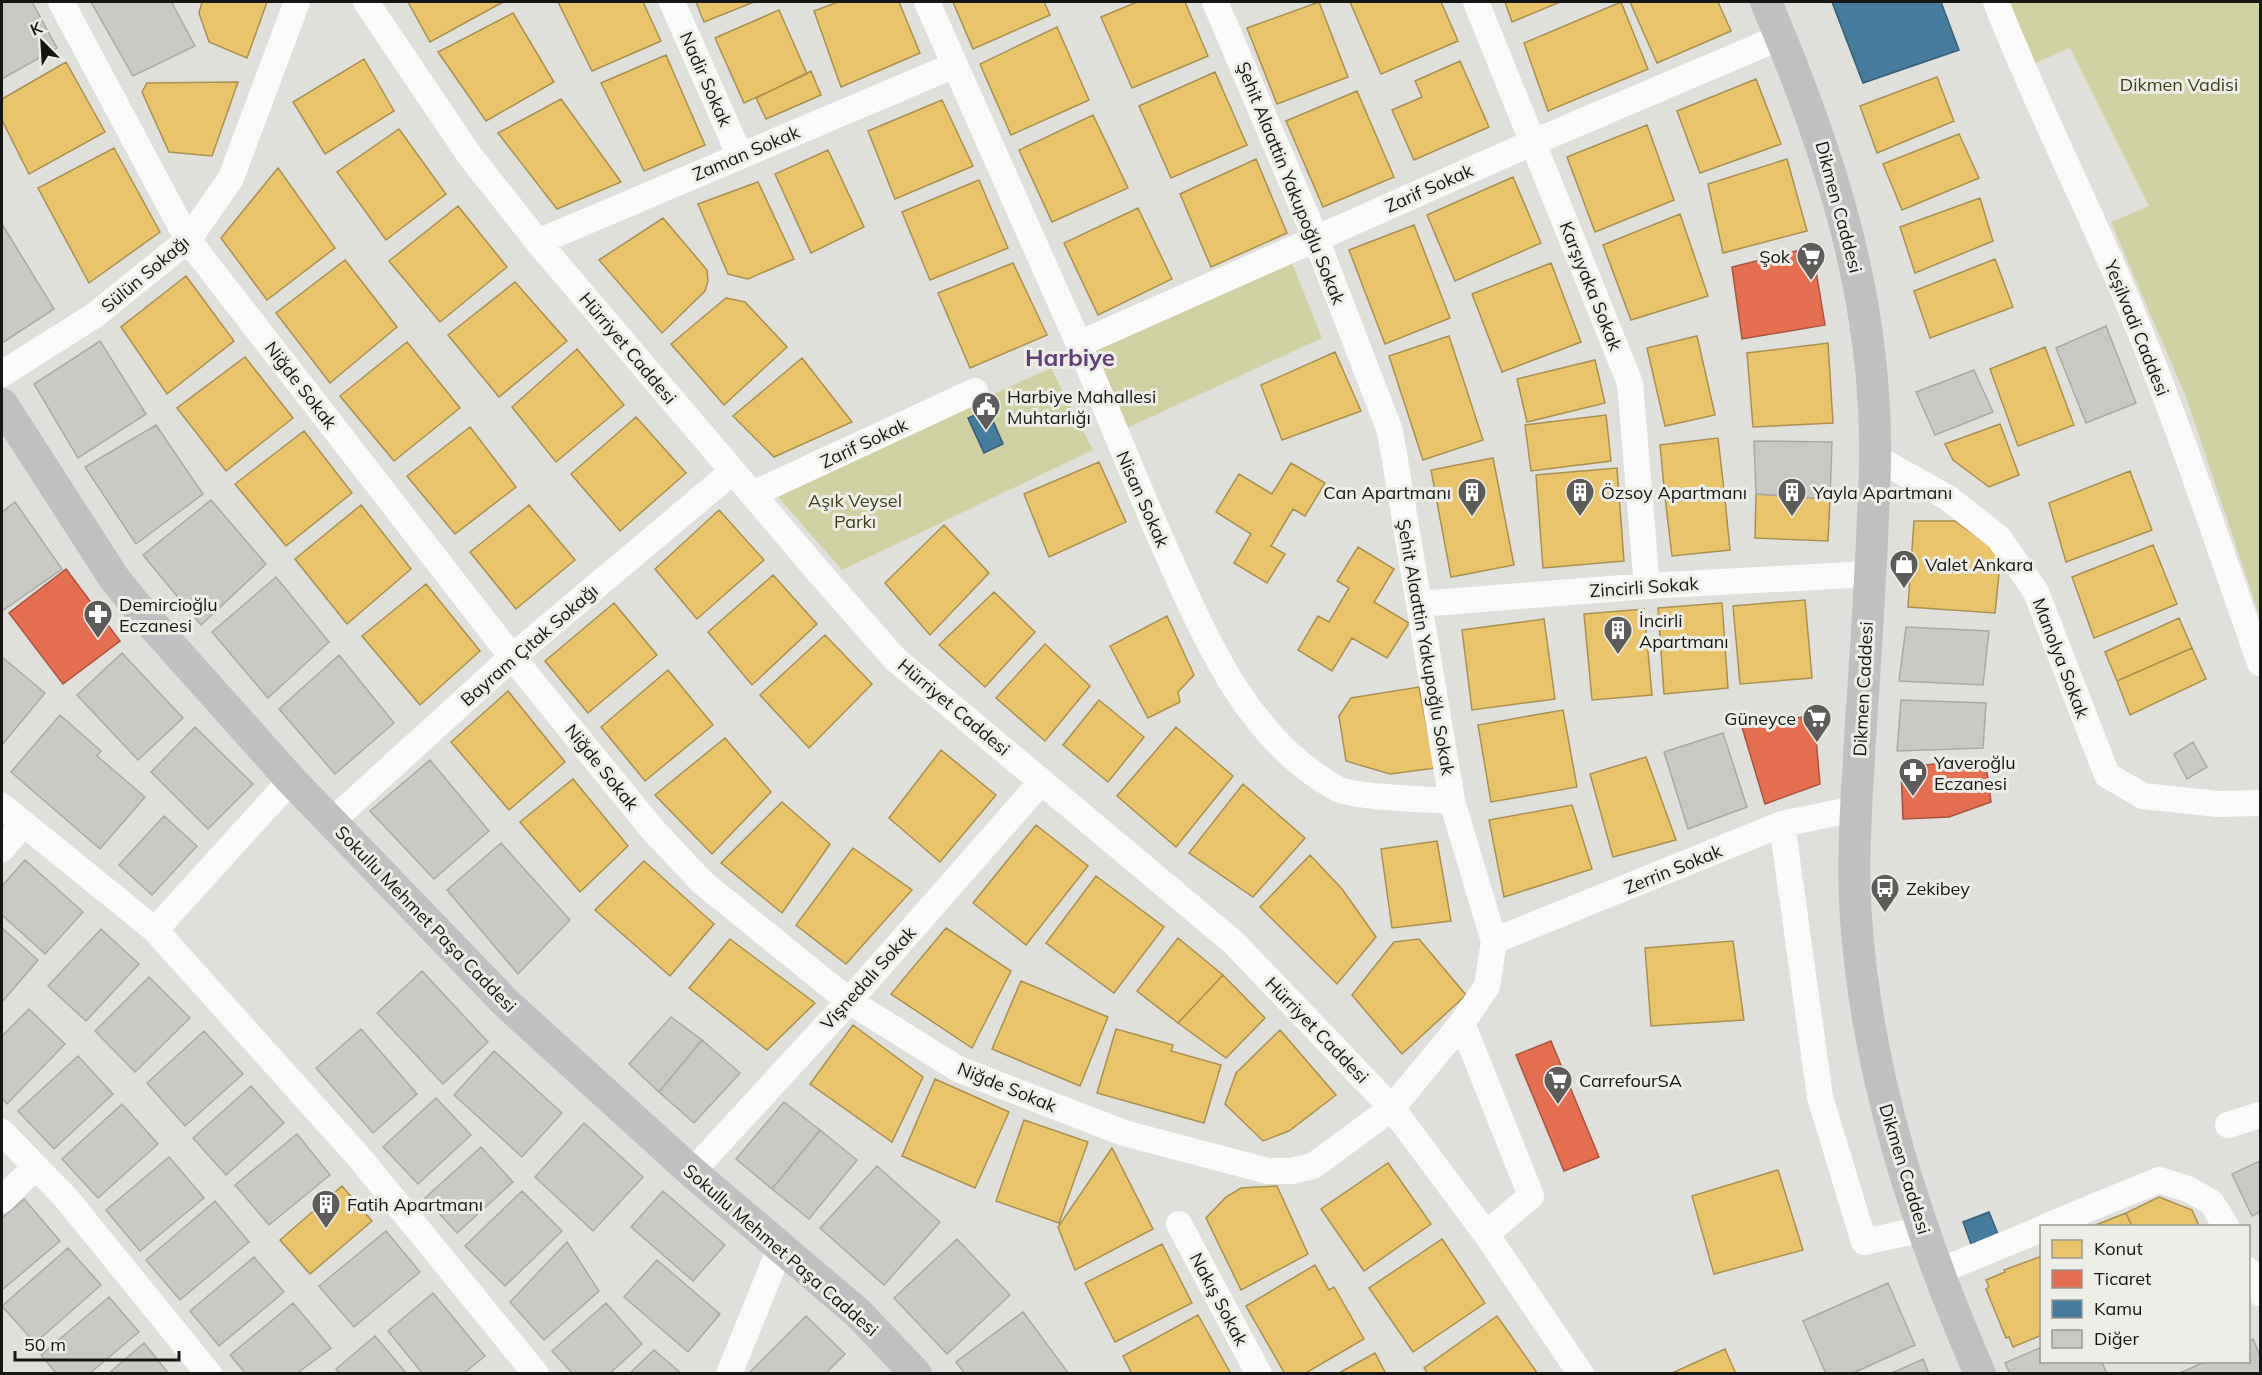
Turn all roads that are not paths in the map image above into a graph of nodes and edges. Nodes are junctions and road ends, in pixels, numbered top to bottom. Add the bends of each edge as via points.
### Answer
1 (61, 2) edge
2 (297, 2) edge
3 (366, 2) edge
4 (672, 2) edge
5 (927, 2) edge
6 (1215, 2) edge
7 (1476, 2) edge
8 (1766, 2) edge
9 (1996, 2) edge
10 (1781, 37) junction
11 (955, 65) junction
12 (1534, 142) junction
13 (740, 156) junction
14 (1316, 239) junction
15 (189, 240) junction
16 (538, 242) junction
17 (1079, 344) junction
18 (2, 374) edge
19 (975, 391) dead end
20 (2, 404) edge
21 (1875, 457) junction
22 (732, 472) junction
23 (753, 494) junction
24 (1869, 574) junction
25 (1647, 586) junction
26 (1419, 604) junction
27 (512, 657) junction
28 (2260, 663) edge
29 (291, 780) junction
30 (1041, 781) junction
31 (1452, 801) junction
32 (2260, 803) edge
33 (2, 806) edge
34 (1856, 809) junction
35 (331, 822) junction
36 (23, 824) junction
37 (1782, 824) junction
38 (2, 849) edge
39 (155, 930) junction
40 (1494, 941) junction
41 (849, 1001) junction
42 (1462, 1023) junction
43 (1392, 1108) junction
44 (2260, 1114) edge
45 (2228, 1125) dead end
46 (2, 1132) edge
47 (35, 1167) junction
48 (692, 1172) junction
49 (2, 1200) edge
50 (1179, 1224) dead end
51 (2052, 1225) edge
52 (2225, 1225) edge
53 (1923, 1229) junction
54 (2040, 1230) edge
55 (1486, 1234) junction
56 (781, 1246) junction
57 (1937, 1272) junction
58 (2250, 1274) edge
59 (2260, 1293) edge
60 (523, 1369) edge
61 (209, 1374) edge
62 (729, 1374) edge
63 (916, 1374) edge
64 (1258, 1374) edge
65 (1581, 1374) edge
66 (1980, 1374) edge

1 - 15 street, Niğde Sokak
2 - 15 street, Sülün Sokağı via 231,178
3 - 16 street, Hürriyet Caddesi via 470,156
4 - 13 street, Nadir Sokak
5 - 11 street, Nisan Sokak
6 - 14 street, Şehit Alaattin Yakupoğlu Sokak
7 - 12 street, Karşıyaka Sokak
8 - 10 main road, Dikmen Caddesi
9 - 28 street, Yeşilvadi Caddesi via 2022,69 2122,288
10 - 12 street, Zarif Sokak
10 - 21 main road, Dikmen Caddesi via 1818,130 1854,254 1871,378
11 - 13 street, Zaman Sokak
11 - 17 street, Nisan Sokak
12 - 14 street, Zarif Sokak
12 - 25 street, Karşıyaka Sokak via 1630,383
13 - 16 street, Zaman Sokak
14 - 17 street, Zarif Sokak
14 - 26 street, Şehit Alaattin Yakupoğlu Sokak via 1390,431
15 - 18 street, Sülün Sokağı via 95,315
15 - 27 street, Niğde Sokak
16 - 22 street, Hürriyet Caddesi
17 - 31 street, Nisan Sokak via 1194,612 1226,678 1266,731 1301,764 1338,790
19 - 23 street, Zarif Sokak
20 - 29 main road, Sokullu Mehmet Paşa Caddesi via 114,578
21 - 24 main road, Dikmen Caddesi
21 - 32 street, Manolya Sokak via 1948,498 1999,538 2036,592 2107,774 2143,796 2218,804
22 - 23 street, Hürriyet Caddesi
22 - 27 street, Bayram Çıtak Sokağı
23 - 30 street, Hürriyet Caddesi via 895,659
24 - 25 street, Zincirli Sokak
24 - 34 main road, Dikmen Caddesi
25 - 26 street, Zincirli Sokak
26 - 31 street, Şehit Alaattin Yakupoğlu Sokak
27 - 35 street, Bayram Çıtak Sokağı
27 - 41 street, Niğde Sokak via 653,830 696,876
29 - 35 main road, Sokullu Mehmet Paşa Caddesi
29 - 39 street
30 - 41 street, Vişnedalı Sokak
30 - 43 street, Hürriyet Caddesi via 1233,942
31 - 40 street, Şehit Alaattin Yakupoğlu Sokak
33 - 36 street
34 - 37 street, Zerrin Sokak
34 - 53 main road, Dikmen Caddesi via 1856,915 1869,1029 1881,1089
35 - 48 main road, Sokullu Mehmet Paşa Caddesi via 506,1003
36 - 38 street
36 - 39 street
37 - 40 street, Zerrin Sokak
37 - 53 street via 1820,1097 1864,1242
39 - 60 street via 359,1157
40 - 42 street, Şehit Alaattin Yakupoğlu Sokak via 1487,986
41 - 43 street, Niğde Sokak via 958,1069 1124,1133 1268,1170 1291,1171 1312,1166
41 - 48 street, Vişnedalı Sokak
42 - 43 street, Şehit Alaattin Yakupoğlu Sokak
42 - 55 street via 1531,1196
43 - 55 street, Hürriyet Caddesi
44 - 45 street
46 - 47 street
47 - 49 street
47 - 61 street via 66,1198
48 - 56 main road, Sokullu Mehmet Paşa Caddesi
50 - 64 street, Nakış Sokak
51 - 52 street via 2158,1180 2188,1189 2211,1202
53 - 57 main road, Dikmen Caddesi
54 - 57 street
55 - 65 street, Hürriyet Caddesi
56 - 62 street
56 - 63 main road, Sokullu Mehmet Paşa Caddesi via 858,1312
57 - 66 main road, Dikmen Caddesi
58 - 59 street

